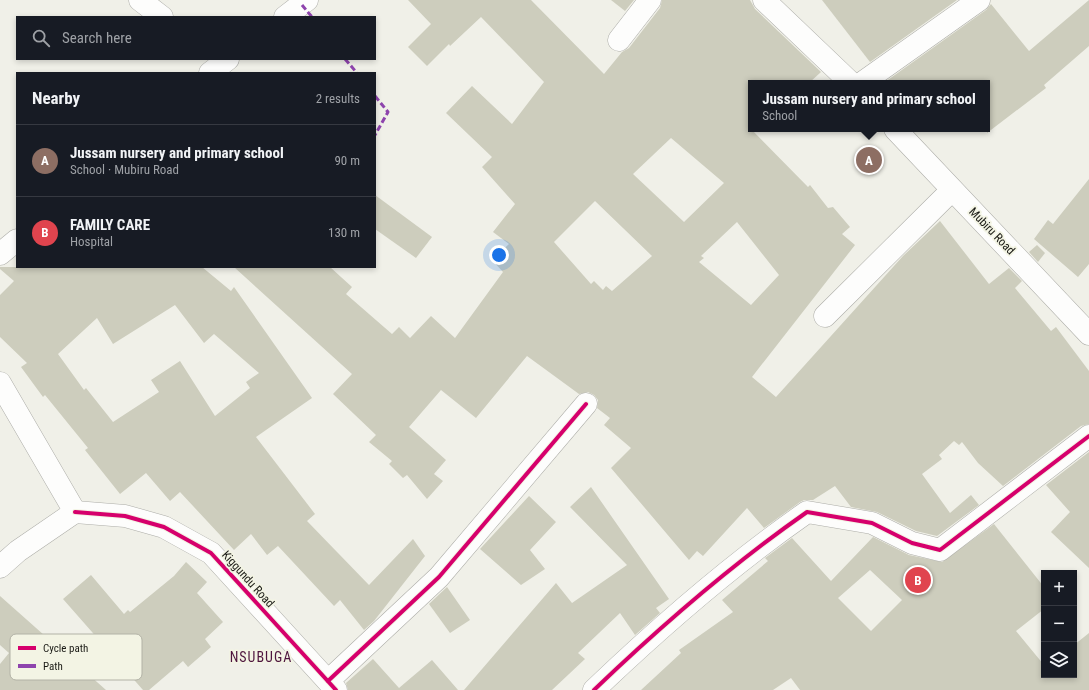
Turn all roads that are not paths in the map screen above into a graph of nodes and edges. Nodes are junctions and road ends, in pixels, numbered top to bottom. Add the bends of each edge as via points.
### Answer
1 (140, 0) edge
2 (307, 0) edge
3 (650, 0) edge
4 (764, 0) edge
5 (980, 0) edge
6 (161, 16) edge
7 (286, 16) edge
8 (619, 40) dead end
9 (848, 80) edge
10 (866, 80) edge
11 (898, 132) edge
12 (952, 190) junction
13 (16, 241) edge
14 (0, 254) edge
15 (825, 316) dead end
16 (1089, 334) edge
17 (0, 383) edge
18 (586, 404) dead end
19 (1089, 436) edge
20 (75, 512) junction
21 (0, 567) edge
22 (332, 685) edge
23 (594, 690) edge

1 - 6 street
2 - 7 street
3 - 8 street
4 - 9 street
5 - 10 street
11 - 12 street, Mubiru Road
12 - 15 street
12 - 16 street, Mubiru Road
13 - 14 street
17 - 20 street
18 - 22 street via 438,577
19 - 23 street via 940,550 912,543 872,523 807,512 743,559 636,650
20 - 21 street via 18,551
20 - 22 street, Kiggundu Road via 125,516 164,526 211,553

